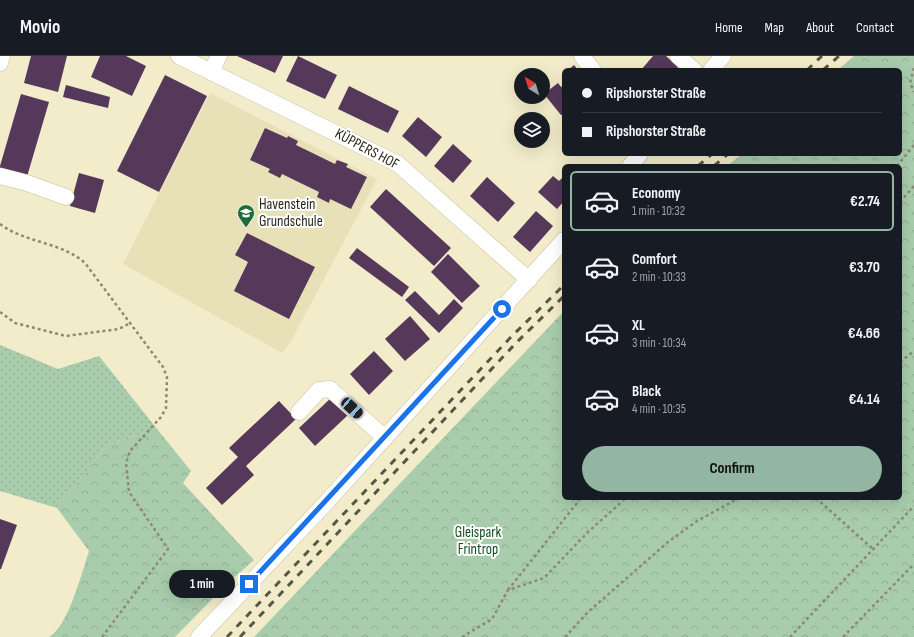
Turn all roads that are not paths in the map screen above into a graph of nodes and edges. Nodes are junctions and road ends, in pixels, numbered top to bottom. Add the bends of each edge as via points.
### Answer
1 (2, 56) edge
2 (179, 56) edge
3 (219, 56) edge
4 (582, 56) edge
5 (678, 56) edge
6 (723, 56) edge
7 (0, 63) edge
8 (591, 68) edge
9 (692, 68) edge
10 (713, 68) edge
11 (211, 72) junction
12 (638, 156) edge
13 (632, 164) edge
14 (0, 176) edge
15 (66, 197) dead end
16 (562, 242) edge
17 (529, 280) junction
18 (298, 412) dead end
19 (385, 438) junction
20 (199, 637) edge

1 - 7 street
2 - 11 street, KÜPPERS HOF
3 - 11 street
4 - 8 street
5 - 9 street
6 - 10 street
11 - 17 street, KÜPPERS HOF via 398,164
12 - 13 street
14 - 15 street
16 - 17 street
17 - 19 street
18 - 19 street via 319,390 330,389
19 - 20 street

